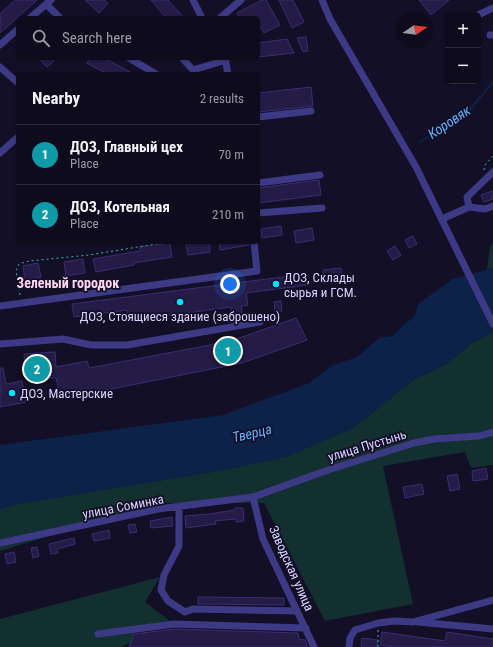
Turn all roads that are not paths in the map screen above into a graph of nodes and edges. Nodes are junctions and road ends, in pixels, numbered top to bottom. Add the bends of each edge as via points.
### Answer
1 (193, 0) edge
2 (241, 0) edge
3 (322, 0) edge
4 (48, 2) edge
5 (493, 8) edge
6 (481, 14) edge
7 (32, 16) edge
8 (58, 16) edge
9 (201, 16) edge
10 (222, 16) edge
11 (16, 31) edge
12 (0, 45) edge
13 (132, 60) edge
14 (184, 60) edge
15 (222, 60) edge
16 (225, 60) edge
17 (0, 67) edge
18 (153, 72) edge
19 (228, 72) edge
20 (16, 81) edge
21 (311, 111) dead end
22 (260, 117) edge
23 (16, 139) edge
24 (0, 153) edge
25 (493, 172) edge
26 (320, 175) dead end
27 (260, 183) edge
28 (493, 206) edge
29 (322, 208) dead end
30 (469, 208) junction
31 (260, 213) edge
32 (442, 219) junction
33 (254, 244) edge
34 (0, 306) edge
35 (260, 322) dead end
36 (493, 324) edge
37 (0, 344) edge
38 (493, 432) edge
39 (252, 497) junction
40 (179, 508) junction
41 (0, 544) edge
42 (493, 600) edge
43 (297, 611) junction
44 (413, 622) junction
45 (306, 628) junction
46 (493, 629) edge
47 (98, 634) dead end
48 (314, 647) edge
49 (349, 647) edge

1 - 9 street
2 - 10 street
3 - 32 street via 330,19 416,166
4 - 7 street
4 - 8 street
5 - 6 street
11 - 12 street
13 - 18 street
14 - 15 street via 193,70
16 - 19 street
17 - 20 street
21 - 22 street
23 - 24 street
25 - 30 street via 467,197
26 - 27 street
28 - 30 street via 485,209
29 - 31 street
30 - 32 street
32 - 36 street
33 - 34 street via 257,271
35 - 37 street via 127,345 91,345 62,339
38 - 39 street, улица Пустынь via 479,436 414,443
39 - 40 street, улица Соминка
39 - 43 street, Заводская улица via 263,539
40 - 41 street, улица Соминка via 158,509
40 - 43 street via 179,546 164,575 161,590 168,601 185,612 193,609
42 - 44 street
43 - 45 street, Заводская улица
44 - 46 street
44 - 49 street via 378,623 355,630 350,638
45 - 47 street via 174,624
45 - 48 street, Заводская улица

